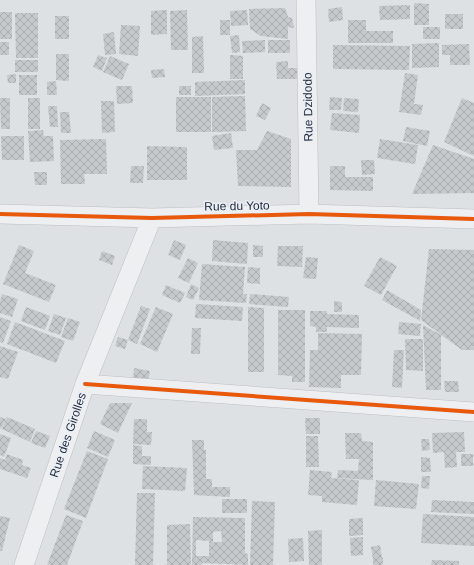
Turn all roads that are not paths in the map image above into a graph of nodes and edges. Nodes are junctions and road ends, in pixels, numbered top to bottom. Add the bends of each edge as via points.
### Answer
1 (306, 0) edge
2 (0, 214) edge
3 (309, 214) junction
4 (152, 218) junction
5 (474, 219) edge
6 (85, 384) junction
7 (474, 412) edge
8 (24, 565) edge

1 - 3 street, Rue Dzidodo
2 - 4 street, Rue du Yoto
3 - 4 street, Rue du Yoto
3 - 5 street, Rue du Yoto
4 - 6 street, Rue des Girolles
6 - 7 street
6 - 8 street, Rue des Girolles

